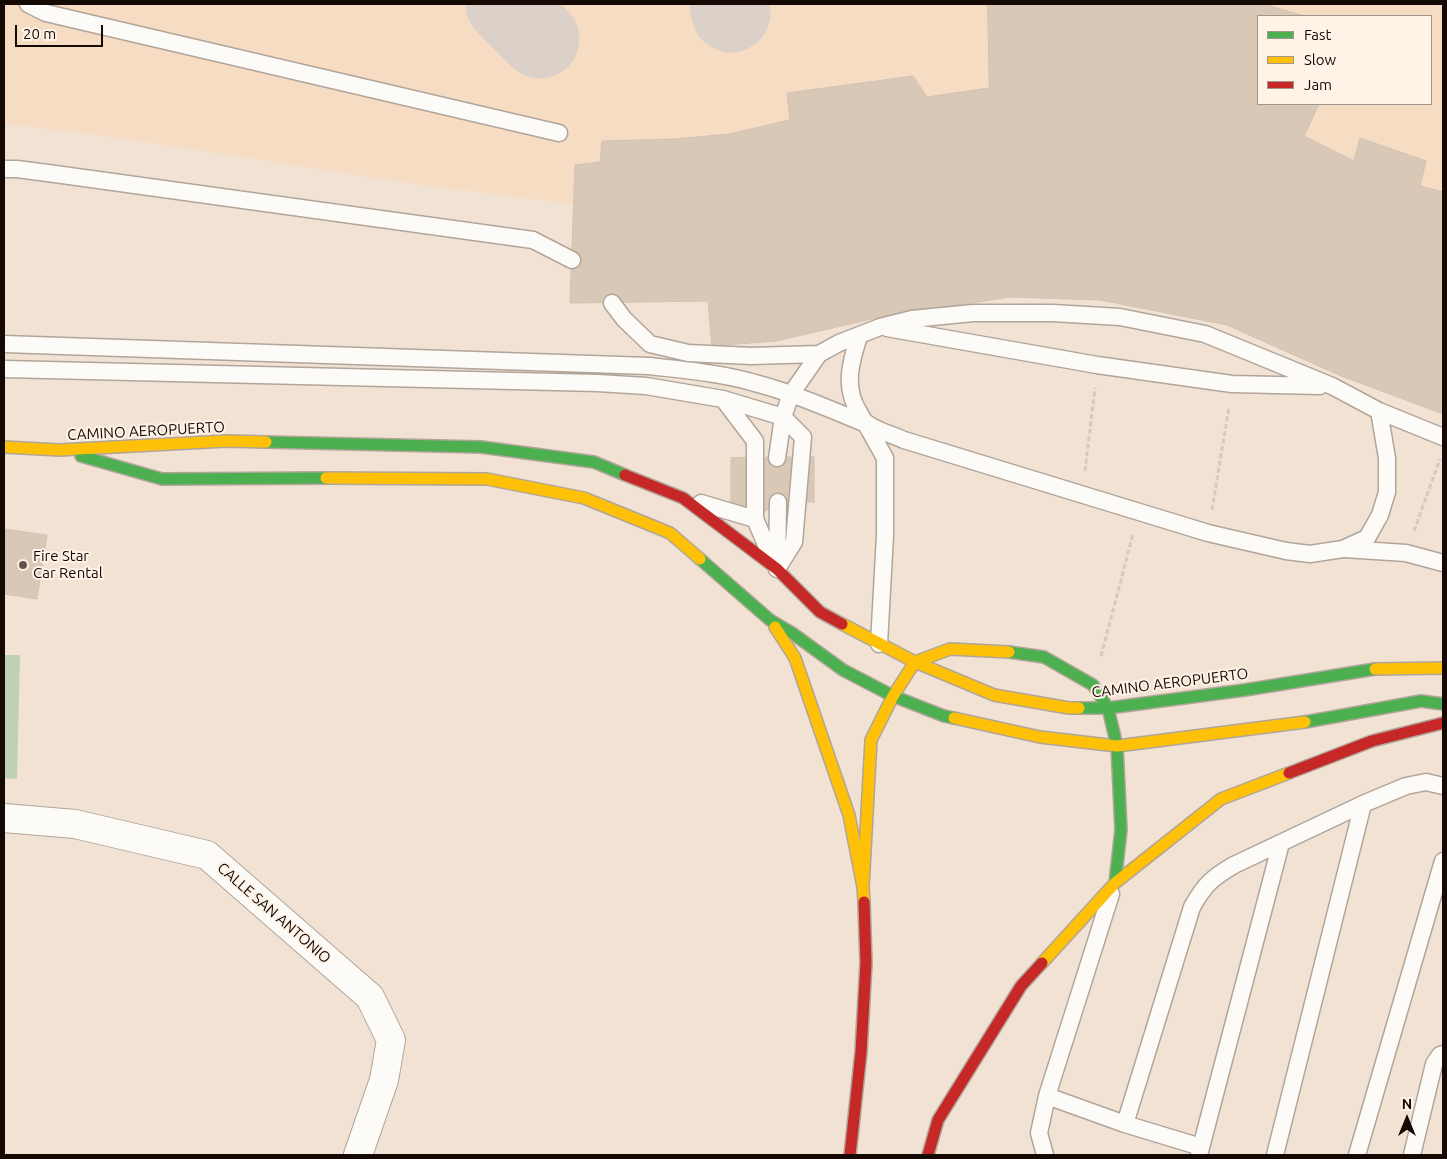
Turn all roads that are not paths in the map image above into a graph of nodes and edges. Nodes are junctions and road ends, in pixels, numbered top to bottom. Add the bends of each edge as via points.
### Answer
1 (28, 4) edge
2 (559, 133) dead end
3 (4, 169) edge
4 (572, 260) dead end
5 (612, 304) dead end
6 (880, 327) junction
7 (860, 336) junction
8 (4, 344) edge
9 (819, 354) junction
10 (4, 368) edge
11 (1332, 386) junction
12 (791, 394) junction
13 (723, 398) junction
14 (1379, 411) junction
15 (783, 417) junction
16 (866, 424) junction
17 (1443, 437) edge
18 (4, 446) edge
19 (59, 450) junction
20 (777, 458) dead end
21 (683, 498) junction
22 (778, 502) dead end
23 (755, 519) junction
24 (1343, 549) junction
25 (1443, 563) edge
26 (777, 569) junction
27 (775, 586) dead end
28 (772, 603) dead end
29 (770, 620) junction
30 (879, 644) junction
31 (916, 662) junction
32 (1443, 668) edge
33 (893, 696) junction
34 (1443, 704) edge
35 (1108, 708) junction
36 (1443, 723) edge
37 (1117, 746) junction
38 (1443, 786) edge
39 (1363, 804) junction
40 (4, 818) edge
41 (1281, 843) junction
42 (1443, 861) edge
43 (1115, 883) junction
44 (863, 888) junction
45 (1443, 1054) edge
46 (1047, 1096) junction
47 (1125, 1124) junction
48 (1200, 1151) edge
49 (358, 1155) edge
50 (850, 1155) edge
51 (928, 1155) edge
52 (1045, 1155) edge
53 (1274, 1155) edge
54 (1357, 1155) edge
55 (1412, 1155) edge

1 - 2 lane via 46,13
3 - 4 lane via 533,240
5 - 9 lane via 650,344 688,353 751,356
6 - 7 lane
6 - 11 lane via 1097,365 1232,384
6 - 11 lane via 912,319 973,313 1120,317 1205,334
7 - 9 lane
7 - 16 lane via 849,372 851,392
8 - 12 lane via 649,366 753,382
9 - 12 lane
10 - 13 lane via 598,383 646,386
11 - 14 lane
12 - 15 lane
12 - 16 lane
13 - 15 lane
13 - 23 lane via 755,441
14 - 17 lane
14 - 24 lane via 1387,458 1387,492 1380,515 1367,538
15 - 20 lane
15 - 26 lane via 803,436 794,542
16 - 24 lane via 904,440 1208,533 1310,554
16 - 30 lane via 885,458
18 - 19 street
19 - 21 street, CAMINO AEROPUERTO via 226,441 481,447 594,462
19 - 29 street, CAMINO AEROPUERTO via 162,479 487,479 584,498 670,533
21 - 23 lane
21 - 26 street, CAMINO AEROPUERTO
22 - 26 lane
23 - 26 lane
24 - 25 lane via 1406,553
26 - 27 street
26 - 30 street, CAMINO AEROPUERTO via 820,612
28 - 29 street
29 - 33 street, CAMINO AEROPUERTO via 792,632 843,670
29 - 44 street via 795,658 843,796
30 - 31 street, CAMINO AEROPUERTO
31 - 33 street
31 - 35 street, CAMINO AEROPUERTO via 994,695 1070,708
31 - 35 street via 950,649 998,650 1044,657 1093,685
32 - 35 street, CAMINO AEROPUERTO via 1368,669 1245,690
33 - 37 street, CAMINO AEROPUERTO via 944,716 1040,737
33 - 44 street via 871,740
34 - 37 street, CAMINO AEROPUERTO via 1421,701 1288,724
35 - 37 street
36 - 43 street via 1372,741 1221,799
37 - 43 street via 1121,830
38 - 39 lane via 1426,782 1406,786
39 - 41 lane
39 - 53 lane
40 - 49 street, CALLE SAN ANTONIO via 76,824 207,855 370,997 391,1040 384,1080
41 - 47 lane via 1215,876 1192,907
41 - 48 lane
42 - 54 lane
43 - 46 lane
43 - 51 street via 1021,986 938,1120
44 - 50 street via 866,962
45 - 55 lane via 1434,1064
46 - 47 lane
46 - 52 lane via 1039,1133
47 - 48 lane

